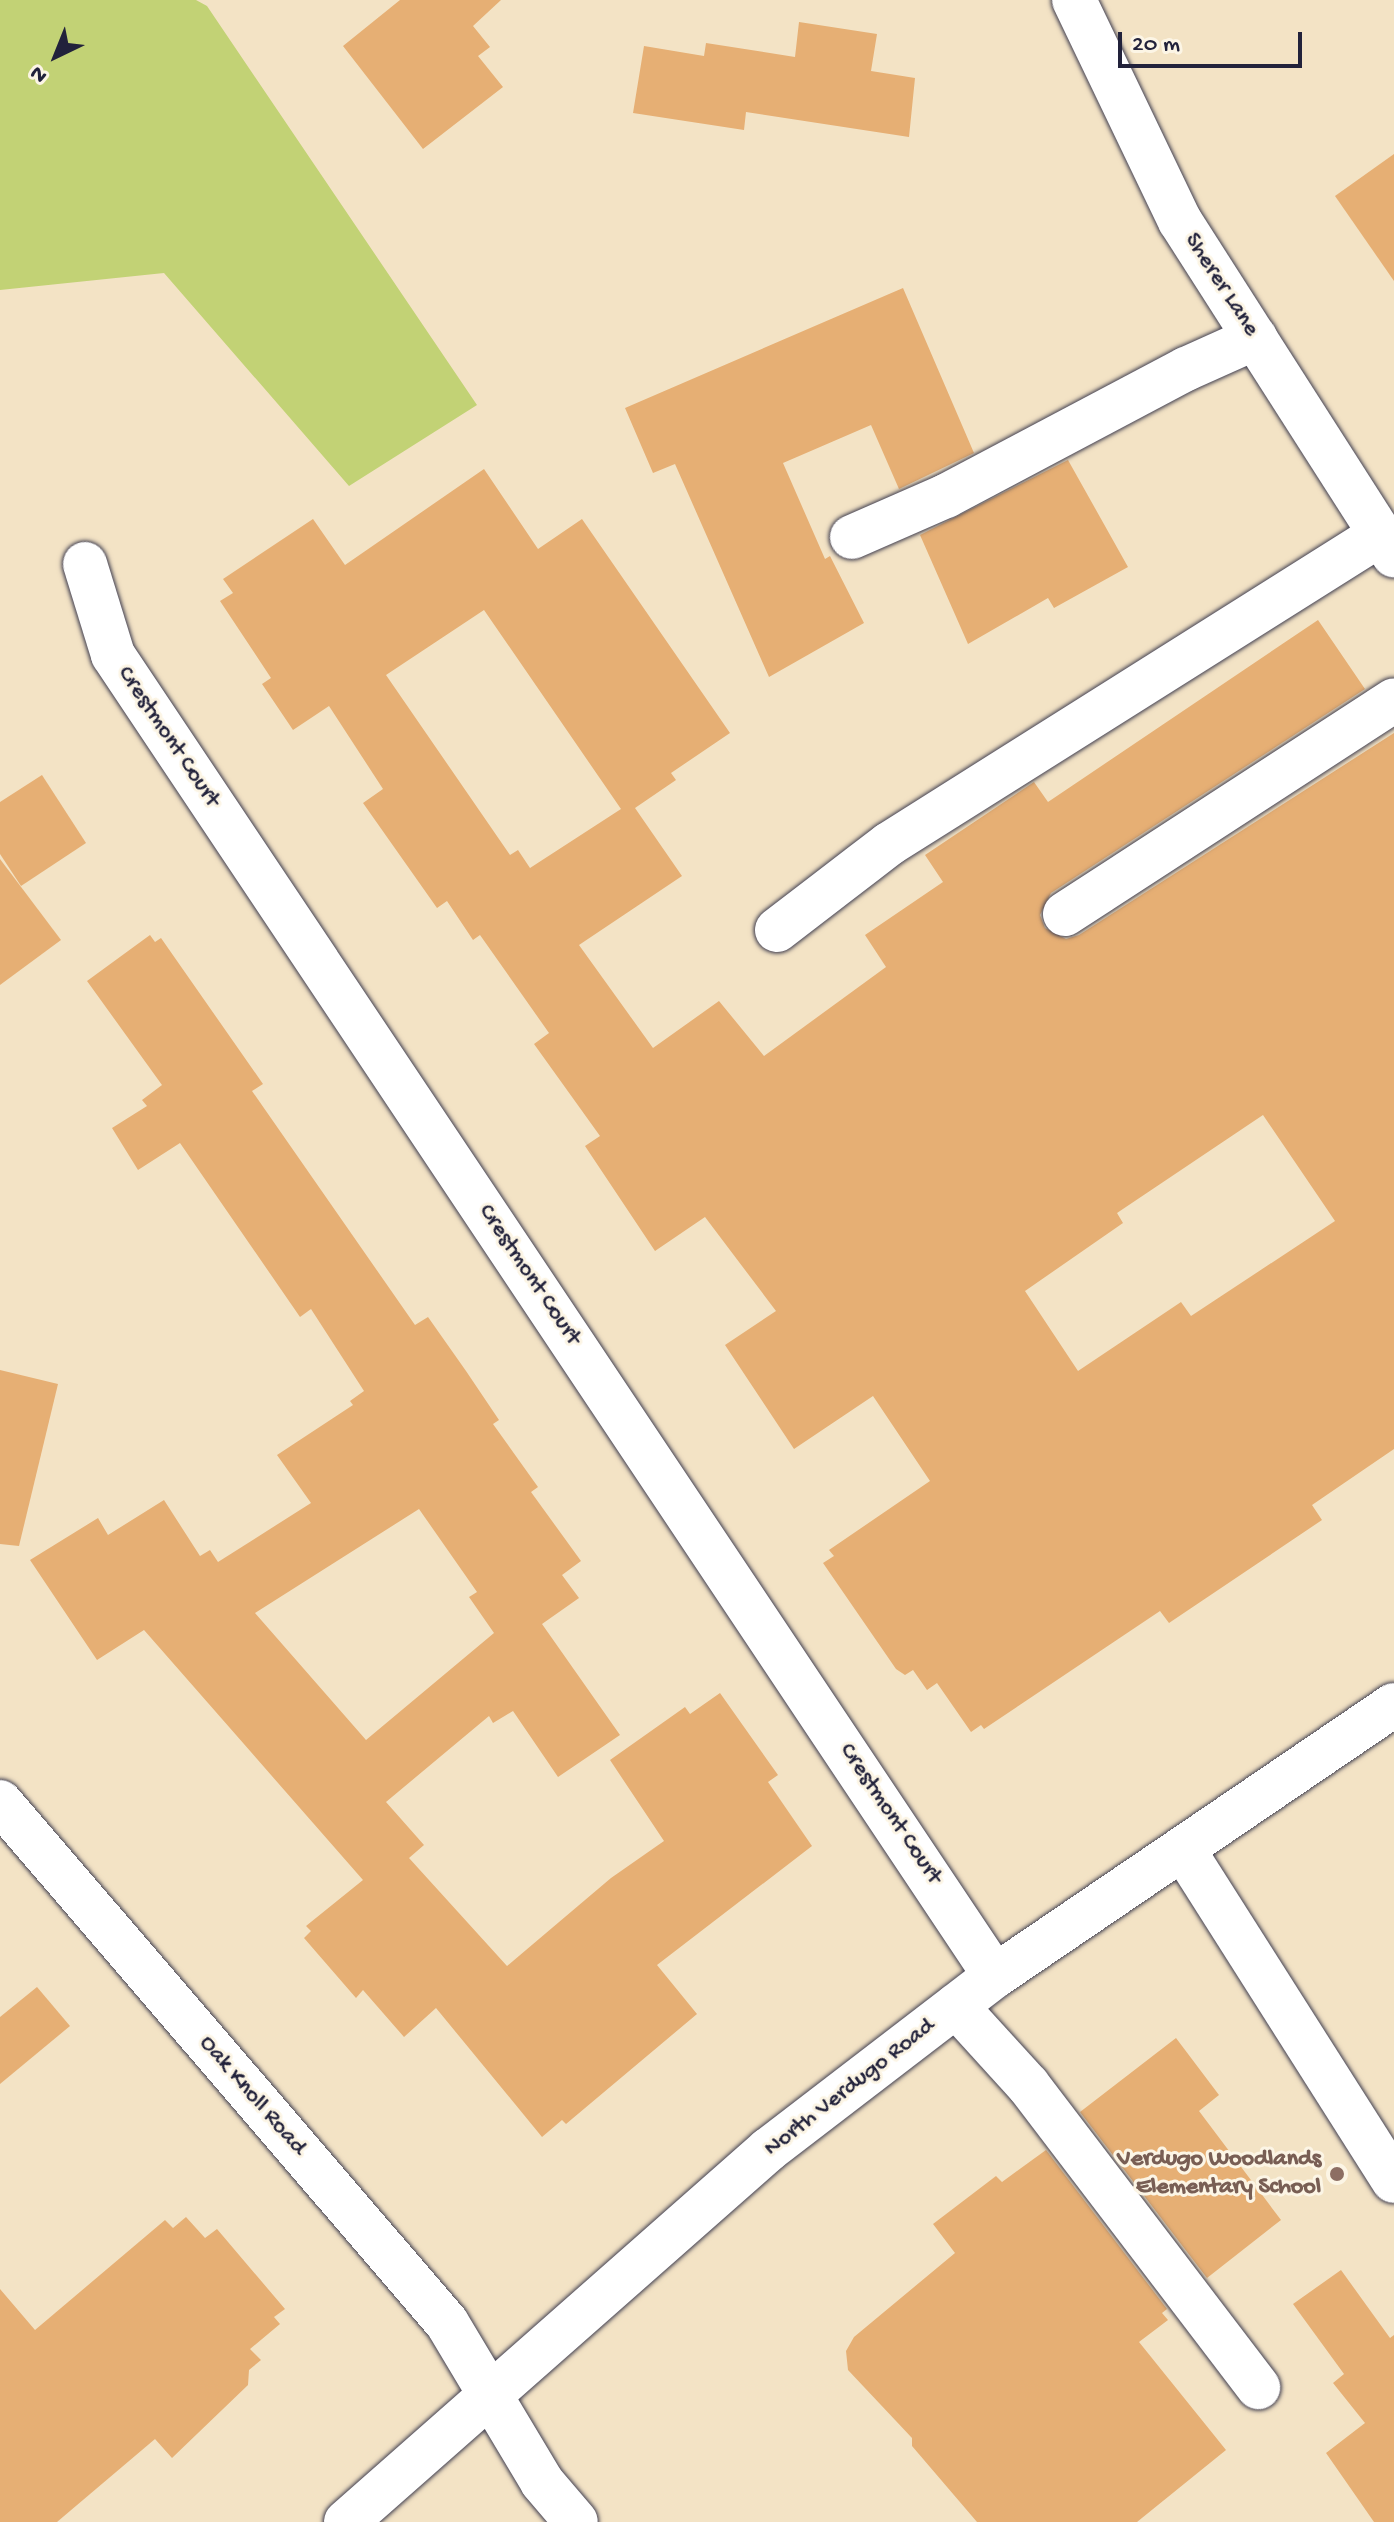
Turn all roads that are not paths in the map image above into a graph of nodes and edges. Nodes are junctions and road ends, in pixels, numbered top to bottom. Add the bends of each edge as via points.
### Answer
1 (1074, 0) edge
2 (1255, 338) junction
3 (852, 537) dead end
4 (1387, 544) edge
5 (85, 564) dead end
6 (1394, 700) edge
7 (1065, 914) dead end
8 (777, 930) dead end
9 (1394, 1705) edge
10 (0, 1802) edge
11 (1183, 1849) junction
12 (995, 1976) junction
13 (956, 2006) junction
14 (1394, 2181) edge
15 (1258, 2387) dead end
16 (492, 2398) junction
17 (346, 2522) edge
18 (576, 2522) edge

1 - 2 street, Sherer Lane via 1180,221
2 - 3 street via 946,496
2 - 4 street, Sherer Lane
4 - 8 street via 889,844
5 - 12 street, Crestmont Court via 113,655
6 - 7 street
9 - 11 street, North Verdugo Road
10 - 16 street, Oak Knoll Road via 447,2323
11 - 12 street, North Verdugo Road
11 - 14 street
12 - 13 street, North Verdugo Road
13 - 15 street via 1028,2085
13 - 16 street, North Verdugo Road via 768,2150
16 - 17 street, North Verdugo Road
16 - 18 street, Oak Knoll Road via 542,2482

